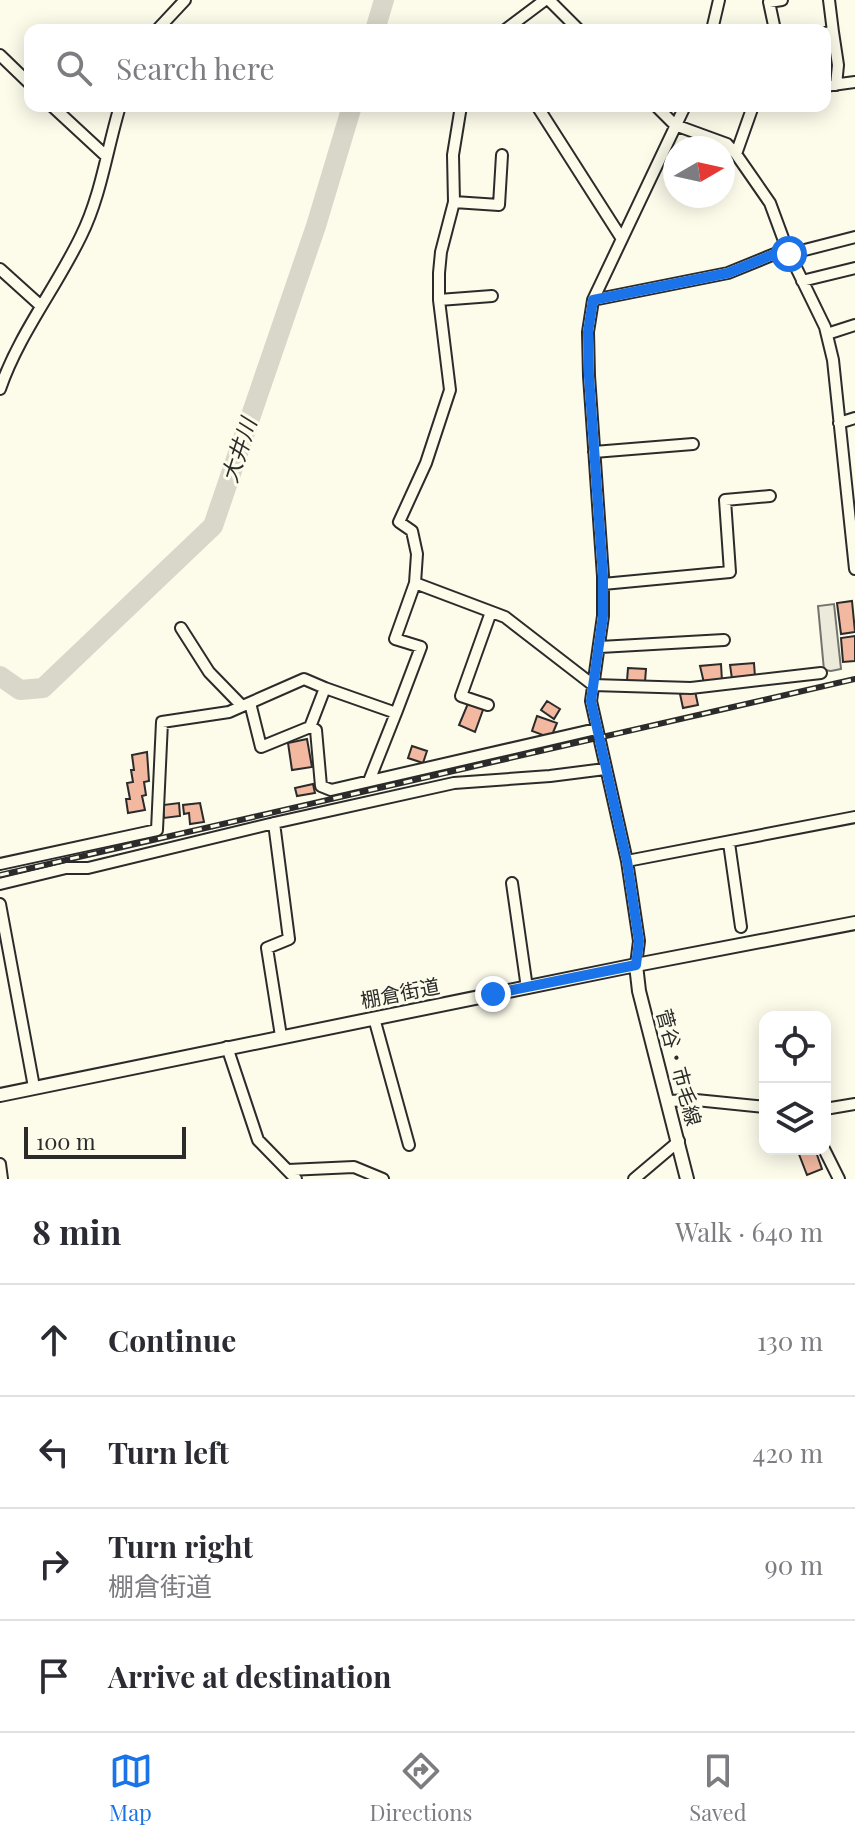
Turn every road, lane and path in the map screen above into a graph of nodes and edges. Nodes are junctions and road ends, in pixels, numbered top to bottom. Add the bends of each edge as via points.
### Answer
1 (185, 0) edge
2 (547, 0) edge
3 (719, 0) edge
4 (782, 0) edge
5 (829, 0) edge
6 (163, 24) edge
7 (513, 24) edge
8 (573, 24) edge
9 (713, 24) edge
10 (774, 24) edge
11 (829, 24) edge
12 (831, 39) edge
13 (0, 55) edge
14 (24, 78) edge
15 (855, 82) edge
16 (831, 86) edge
17 (58, 112) edge
18 (118, 112) edge
19 (460, 112) edge
20 (541, 112) edge
21 (662, 112) edge
22 (682, 112) edge
23 (751, 112) edge
24 (675, 125) junction
25 (736, 154) junction
26 (502, 155) dead end
27 (106, 156) junction
28 (454, 202) junction
29 (855, 237) edge
30 (622, 239) junction
31 (788, 252) junction
32 (855, 268) edge
33 (0, 269) edge
34 (802, 281) junction
35 (492, 296) dead end
36 (439, 300) junction
37 (593, 300) junction
38 (41, 306) junction
39 (855, 325) edge
40 (827, 334) junction
41 (0, 389) edge
42 (855, 418) edge
43 (839, 423) junction
44 (693, 444) dead end
45 (594, 452) junction
46 (770, 496) dead end
47 (855, 569) edge
48 (415, 583) junction
49 (603, 584) junction
50 (491, 612) junction
51 (181, 628) dead end
52 (724, 640) dead end
53 (600, 647) junction
54 (821, 673) dead end
55 (593, 685) junction
56 (325, 688) junction
57 (246, 705) junction
58 (488, 705) dead end
59 (396, 713) junction
60 (310, 727) junction
61 (596, 729) junction
62 (605, 769) junction
63 (369, 781) junction
64 (855, 817) edge
65 (274, 823) junction
66 (729, 843) junction
67 (627, 861) junction
68 (0, 864) edge
69 (512, 883) dead end
70 (0, 884) edge
71 (0, 904) edge
72 (855, 923) edge
73 (741, 927) dead end
74 (636, 965) junction
75 (6, 972) edge
76 (527, 988) junction
77 (374, 1018) junction
78 (281, 1036) junction
79 (227, 1047) junction
80 (34, 1087) junction
81 (0, 1095) edge
82 (667, 1101) junction
83 (855, 1104) edge
84 (759, 1106) edge
85 (831, 1108) edge
86 (679, 1141) junction
87 (409, 1145) dead end
88 (827, 1155) edge
89 (0, 1164) edge
90 (292, 1175) edge
91 (2, 1179) edge
92 (383, 1179) edge
93 (634, 1179) edge
94 (687, 1179) edge
95 (839, 1179) edge

1 - 6 street
2 - 7 street
2 - 8 street
3 - 9 street
4 - 10 street via 769,2
5 - 11 street
12 - 16 street via 838,65
13 - 14 street
15 - 16 street
17 - 27 street
18 - 27 street
19 - 28 street via 453,155
20 - 30 street
21 - 24 street
22 - 24 street
23 - 25 street
24 - 25 street via 727,144
24 - 30 street
25 - 31 street via 770,203
26 - 28 street via 499,205
27 - 38 street via 82,234
28 - 36 street via 441,252
29 - 31 street
30 - 37 street
31 - 34 street
31 - 37 street via 728,273
32 - 34 street
33 - 38 street
34 - 40 street
35 - 36 street
36 - 48 street via 450,390 399,522 412,531
37 - 45 street via 588,332
38 - 41 street
39 - 40 street
40 - 43 street
42 - 43 street
43 - 47 street
44 - 45 street
45 - 49 street
46 - 49 street via 725,500 730,572
48 - 50 street
48 - 59 street via 395,639 421,647
49 - 53 street
50 - 55 street via 505,617
50 - 58 street via 461,696
51 - 57 street via 209,672
52 - 53 street
53 - 55 street
54 - 55 street via 691,688
55 - 61 street
56 - 57 street via 304,679
56 - 59 street
56 - 60 street
57 - 60 street via 261,747
57 - 68 street via 162,722 157,830
59 - 63 street
60 - 63 street via 316,730 321,786 331,790
61 - 62 street
61 - 63 street
62 - 65 street via 454,783
62 - 67 street
64 - 66 street
65 - 70 street
65 - 78 street via 289,939 267,948
66 - 67 street
66 - 73 street
67 - 74 street via 639,941
69 - 76 street
71 - 75 street
72 - 74 street, 棚倉街道
74 - 76 street, 棚倉街道
74 - 82 street, 菅谷・市毛線
75 - 80 street
76 - 77 street, 棚倉街道
77 - 78 street, 棚倉街道
77 - 87 street
78 - 79 street, 棚倉街道
79 - 80 street, 棚倉街道
79 - 90 street via 258,1140
80 - 81 street, 棚倉街道
82 - 84 street
82 - 86 street, 菅谷・市毛線
83 - 85 street
86 - 93 street
86 - 94 street, 菅谷・市毛線
88 - 95 street
89 - 91 street
90 - 92 street via 354,1167

